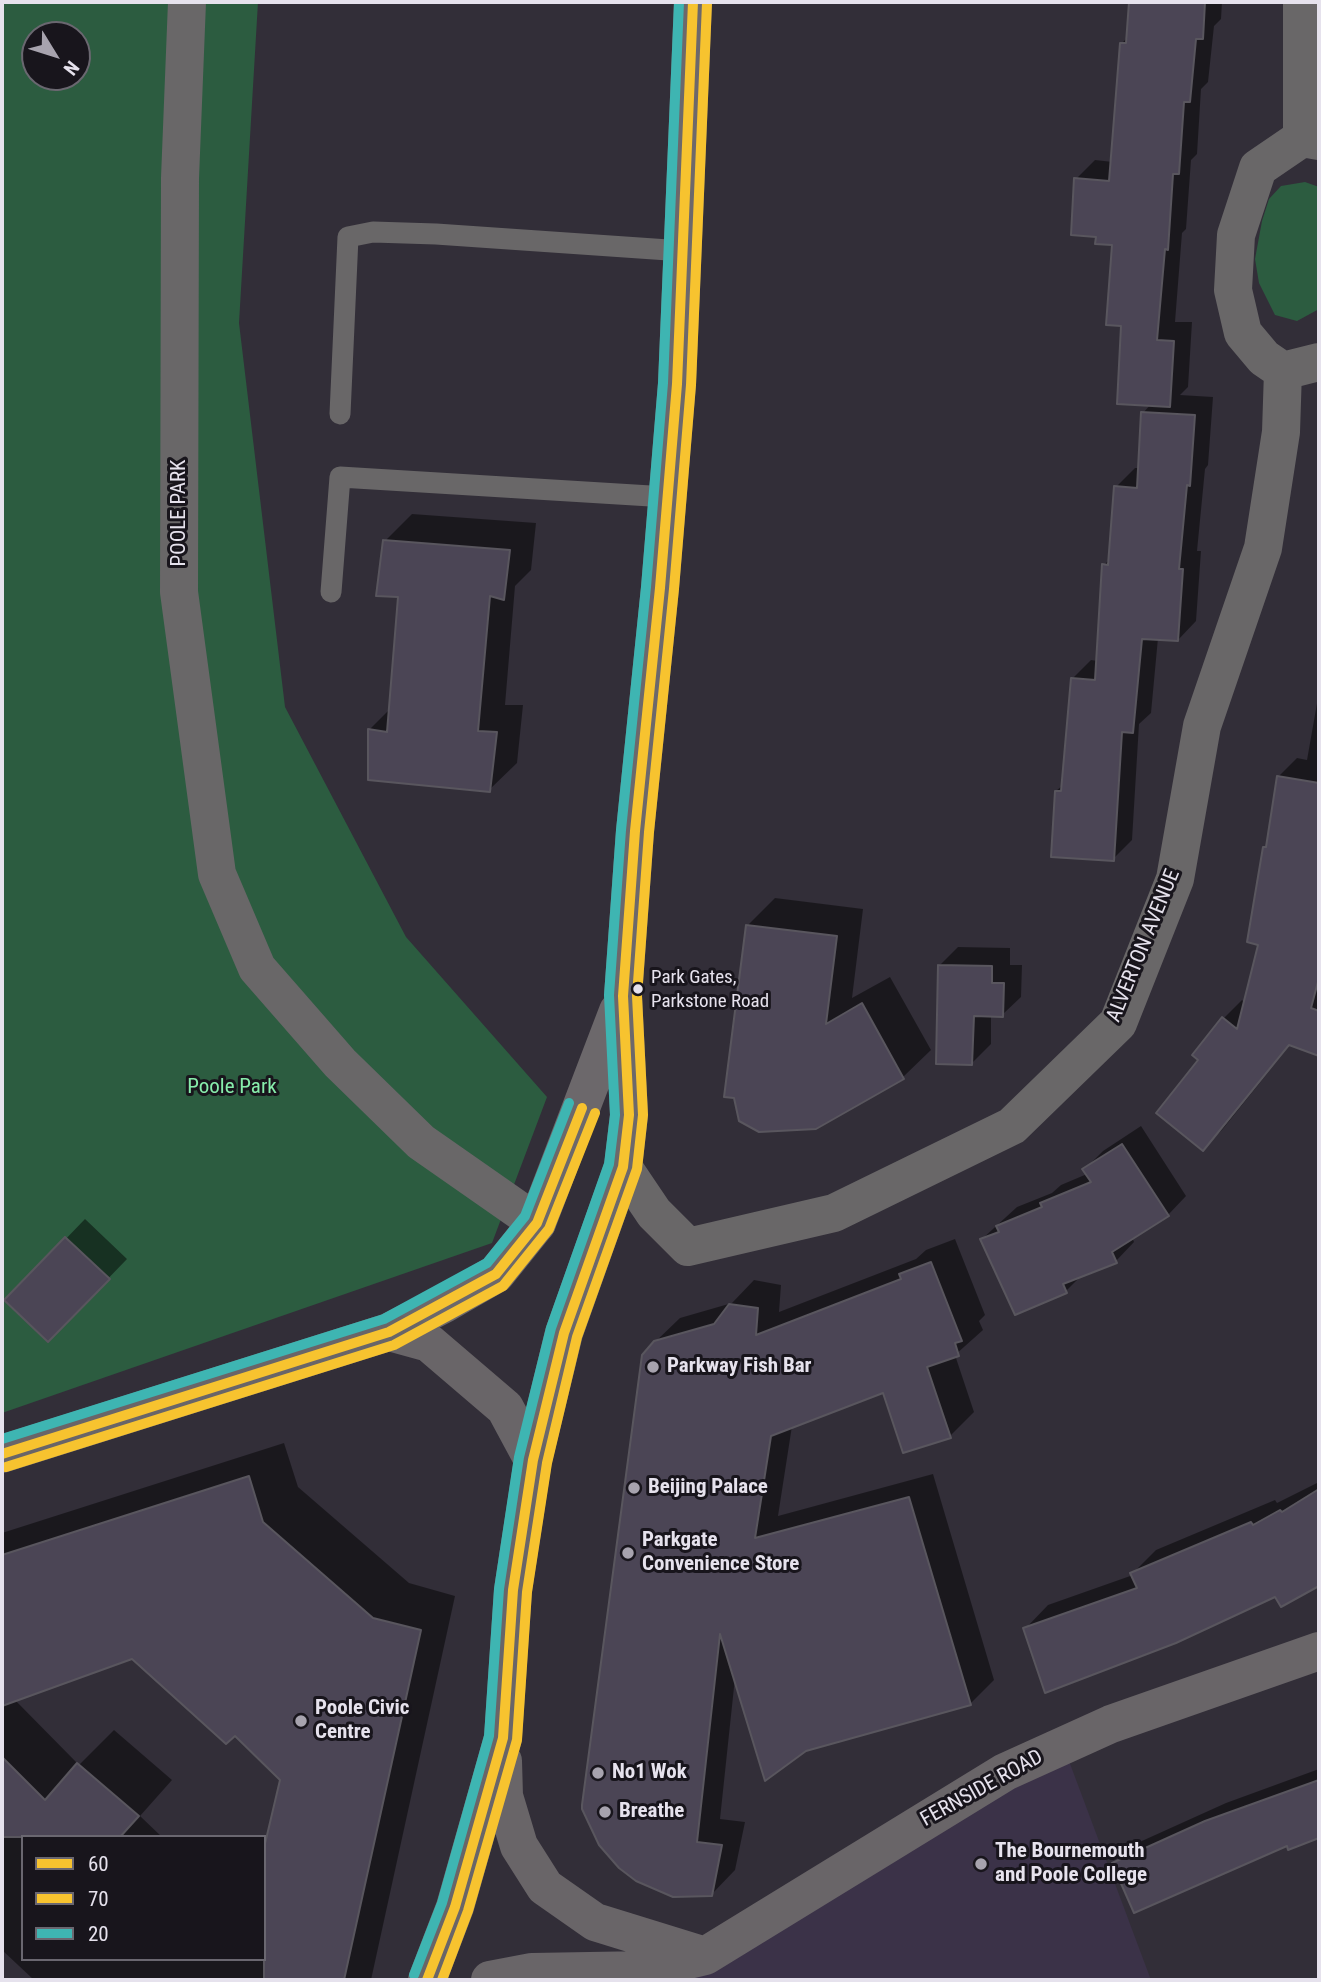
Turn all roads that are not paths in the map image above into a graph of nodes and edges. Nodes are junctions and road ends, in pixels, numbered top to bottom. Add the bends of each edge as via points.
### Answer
1 (187, 2) edge
2 (693, 2) edge
3 (1303, 2) edge
4 (1310, 139) edge
5 (683, 251) junction
6 (1319, 362) edge
7 (1283, 371) junction
8 (340, 414) dead end
9 (667, 497) junction
10 (331, 592) dead end
11 (623, 996) junction
12 (623, 1167) junction
13 (537, 1223) junction
14 (389, 1332) junction
15 (2, 1454) edge
16 (533, 1460) junction
17 (1319, 1651) edge
18 (503, 1738) junction
19 (695, 1968) edge
20 (427, 1980) edge
21 (490, 1980) edge

1 - 13 street, POOLE PARK via 180,177 180,592 217,874 257,968 340,1063 421,1142
2 - 5 main road
3 - 4 street
4 - 7 street via 1258,168 1236,235 1233,290 1243,333 1264,358
5 - 8 lane via 436,234 373,232 348,237
5 - 9 main road
6 - 7 street
7 - 12 street, ALVERTON AVENUE via 1281,432 1264,548 1202,726 1175,879 1118,1023 1012,1126 834,1213 688,1247 654,1213
9 - 10 lane via 340,477
9 - 11 main road
11 - 12 main road via 629,1115
11 - 13 main road
12 - 16 main road via 564,1333
13 - 14 main road via 496,1273
14 - 15 highway
14 - 16 highway via 429,1343 505,1408
16 - 18 highway via 513,1590
17 - 19 highway, FERNSIDE ROAD via 1111,1724 1005,1772
18 - 19 highway via 504,1796 519,1846 545,1887 595,1922
18 - 20 highway via 455,1907
19 - 21 highway, FERNSIDE ROAD via 532,1972

